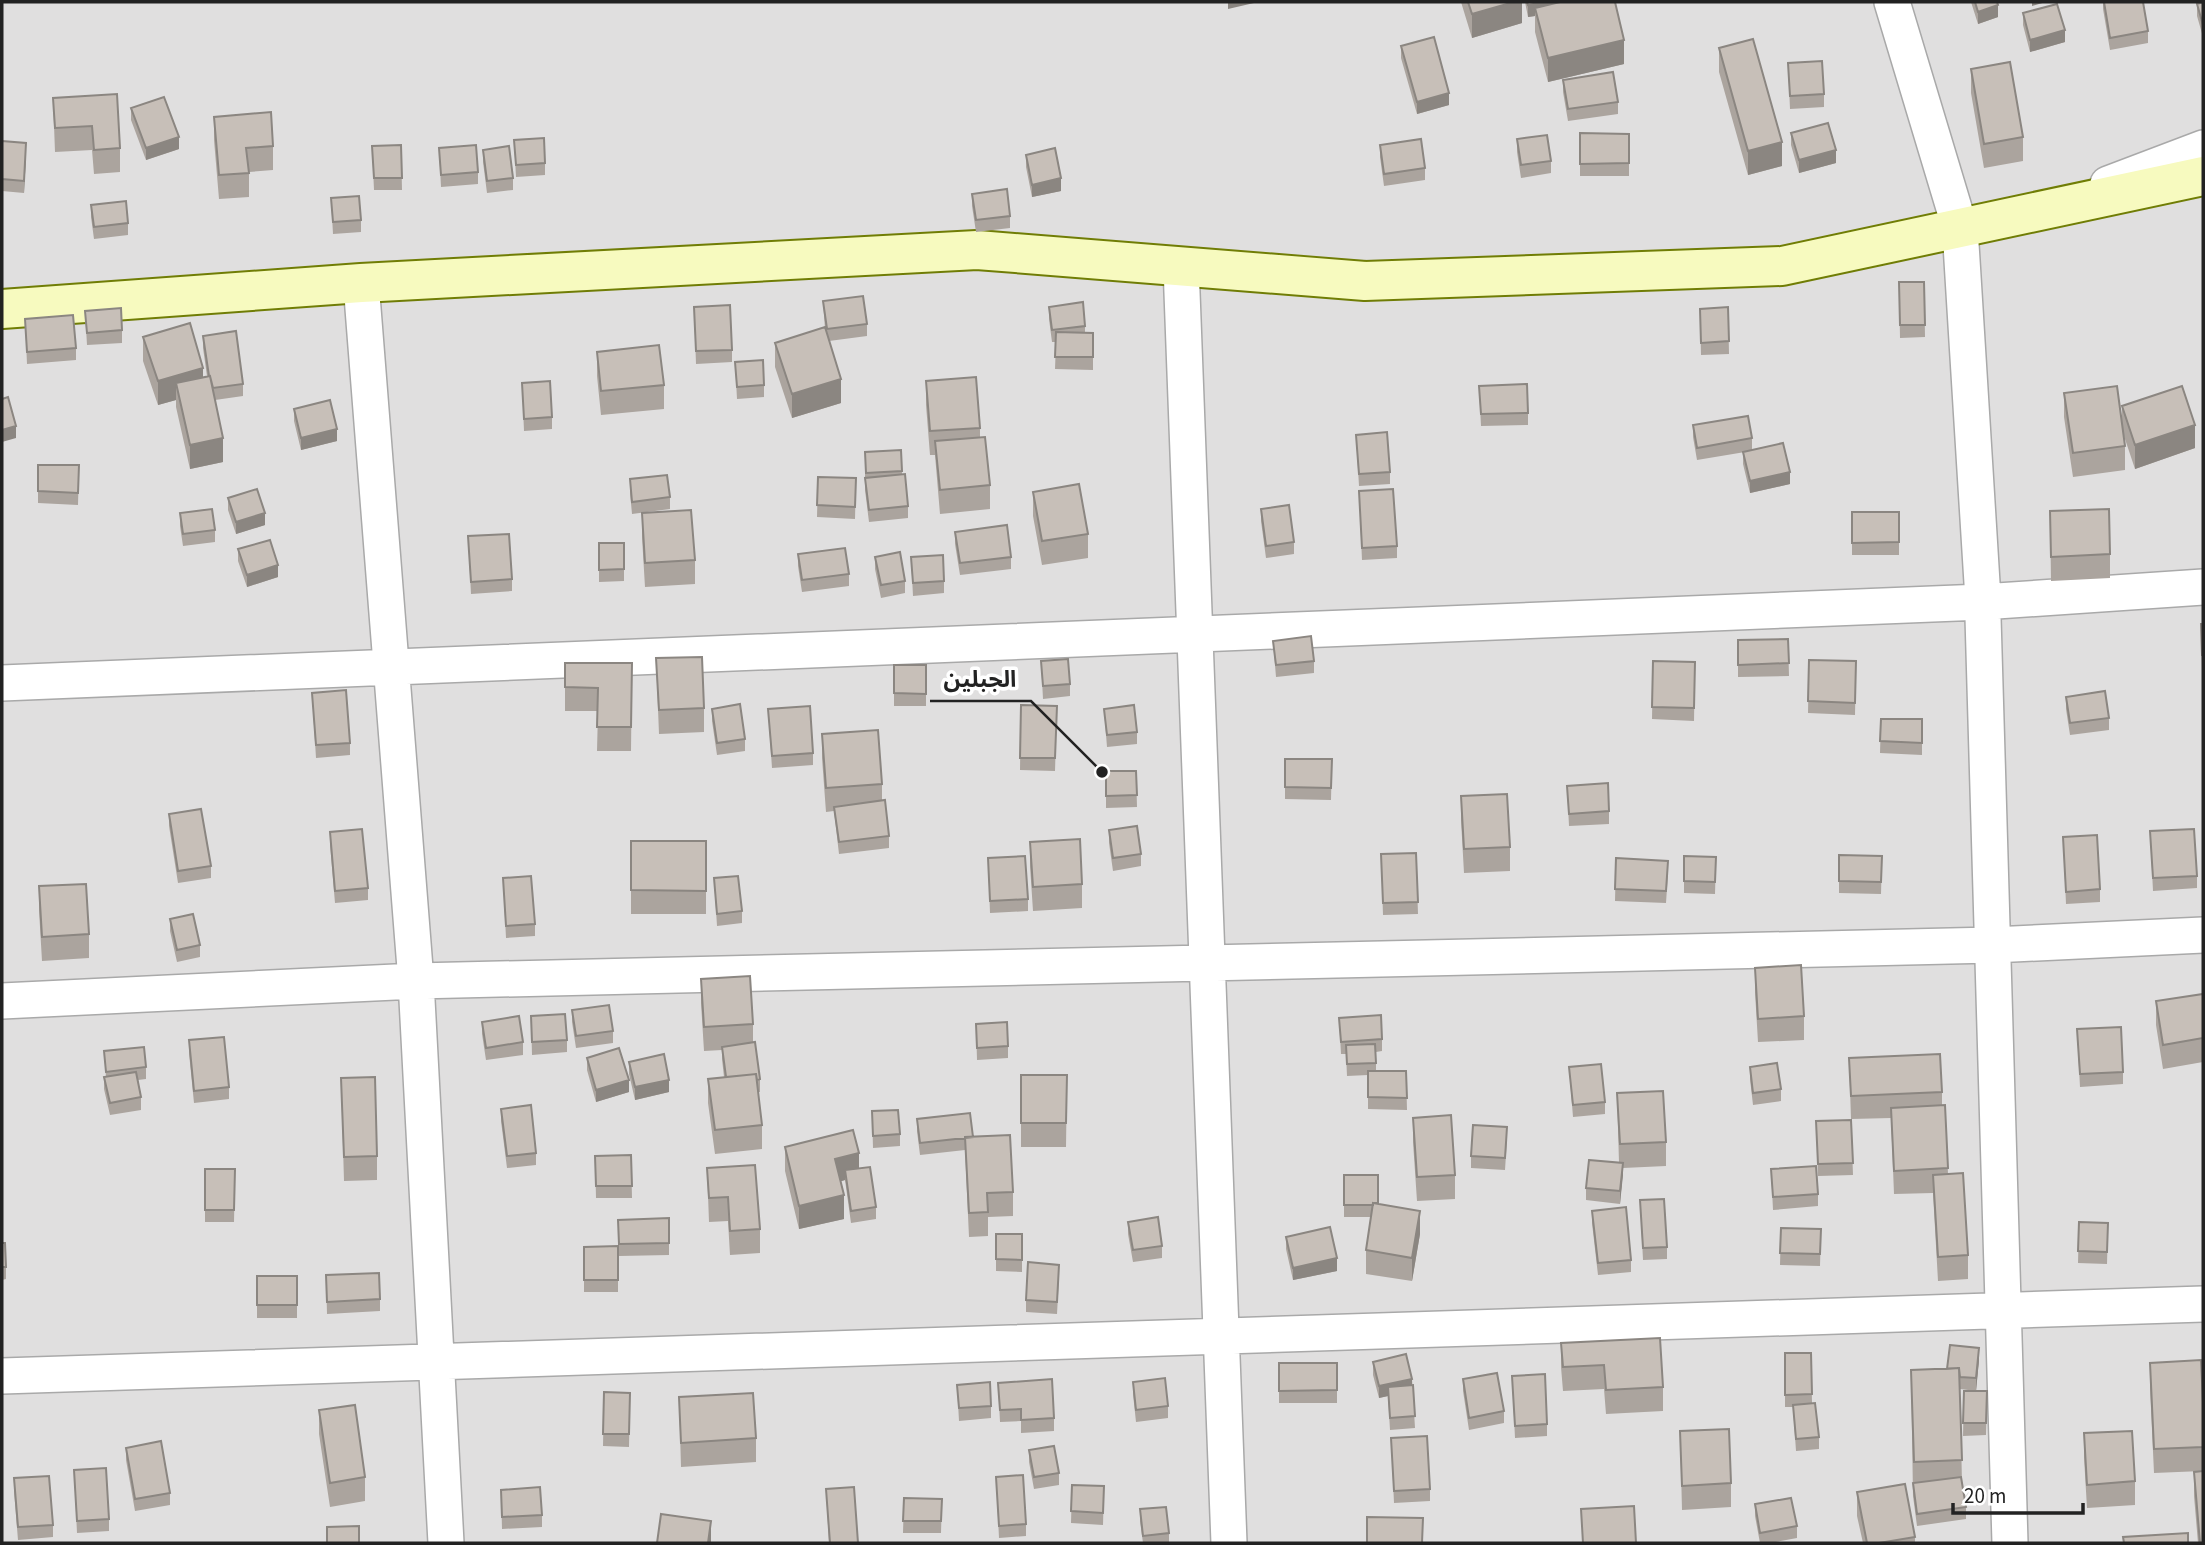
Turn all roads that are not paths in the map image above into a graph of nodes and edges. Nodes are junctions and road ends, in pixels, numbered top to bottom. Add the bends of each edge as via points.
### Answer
1 (1892, 2) edge
2 (2203, 148) edge
3 (2203, 176) edge
4 (2036, 211) junction
5 (1960, 228) junction
6 (1181, 266) junction
7 (361, 283) junction
8 (2, 309) edge
9 (2203, 587) edge
10 (1982, 601) junction
11 (1195, 634) junction
12 (391, 667) junction
13 (2, 683) edge
14 (2203, 935) edge
15 (1993, 945) junction
16 (1207, 963) junction
17 (416, 981) junction
18 (2, 1001) edge
19 (2203, 1304) edge
20 (2003, 1310) junction
21 (1221, 1336) junction
22 (436, 1362) junction
23 (2, 1376) edge
24 (446, 1543) edge
25 (1229, 1543) edge
26 (2010, 1543) edge

1 - 5 street
2 - 4 street
3 - 4 street
4 - 5 street
5 - 6 street via 1783,266 1365,281
5 - 10 street
6 - 7 street via 977,250
6 - 11 street
7 - 8 street
7 - 12 street
9 - 10 street
10 - 11 street
10 - 15 street
11 - 12 street
11 - 16 street
12 - 13 street
12 - 17 street
14 - 15 street
15 - 16 street
15 - 20 street
16 - 17 street
16 - 21 street
17 - 18 street
17 - 22 street
19 - 20 street
20 - 21 street
20 - 26 street
21 - 22 street
21 - 25 street
22 - 23 street
22 - 24 street

